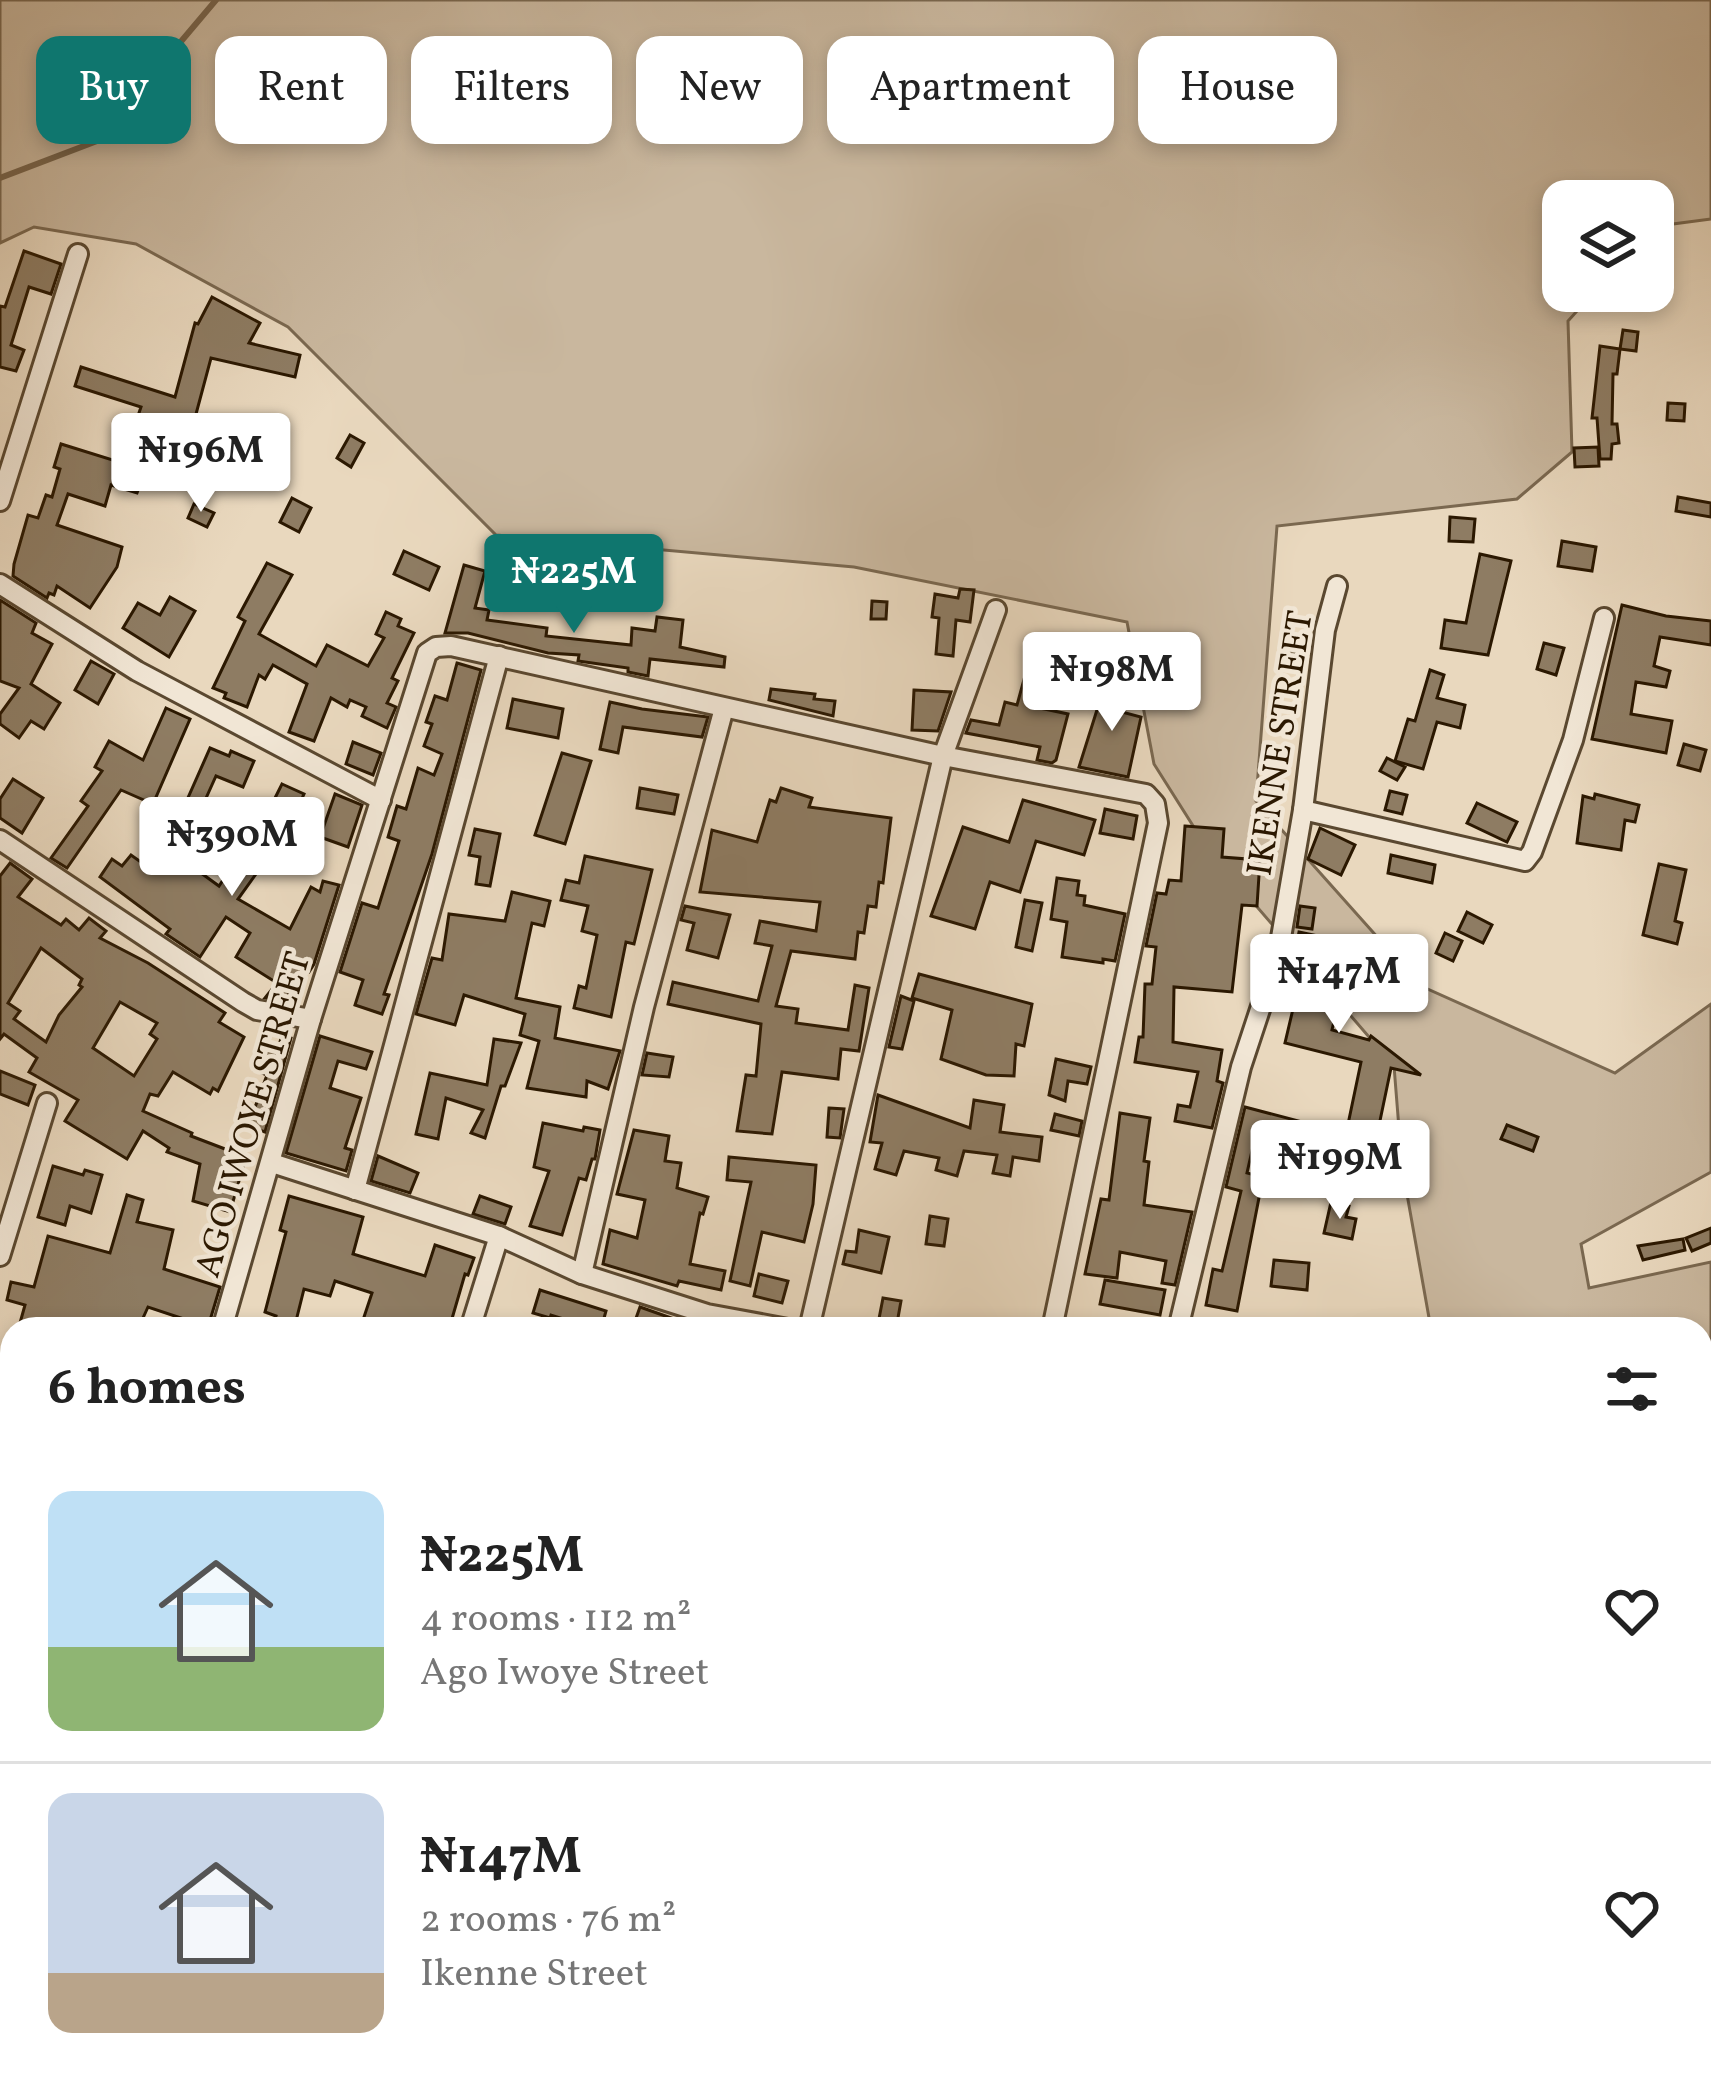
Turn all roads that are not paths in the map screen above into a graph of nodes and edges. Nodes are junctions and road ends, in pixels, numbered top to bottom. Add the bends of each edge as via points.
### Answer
1 (78, 254) dead end
2 (0, 501) edge
3 (0, 584) edge
4 (1337, 586) dead end
5 (996, 610) dead end
6 (1604, 618) dead end
7 (499, 656) junction
8 (724, 708) junction
9 (943, 756) junction
10 (381, 800) junction
11 (1303, 810) junction
12 (0, 839) edge
13 (311, 1019) junction
14 (47, 1103) dead end
15 (272, 1163) junction
16 (356, 1190) junction
17 (499, 1236) junction
18 (0, 1256) edge
19 (582, 1274) junction
20 (226, 1317) edge
21 (474, 1317) edge
22 (695, 1317) edge
23 (812, 1317) edge
24 (1055, 1317) edge
25 (1181, 1317) edge

1 - 2 street
3 - 10 street via 137,670
4 - 11 street, IKENNE STREET
5 - 9 street
6 - 11 street via 1573,740 1525,861
7 - 8 street
7 - 10 street, AGO IWOYE STREET via 436,646 428,653
7 - 16 street
8 - 9 street
8 - 19 street
9 - 23 street
9 - 24 street via 1146,794 1155,804 1158,824
10 - 13 street, AGO IWOYE STREET
11 - 25 street, IKENNE STREET via 1278,955 1241,1067
12 - 13 street via 243,1002
13 - 15 street, AGO IWOYE STREET
14 - 18 street
15 - 16 street
15 - 20 street, AGO IWOYE STREET
16 - 17 street
17 - 19 street
17 - 21 street
19 - 22 street

